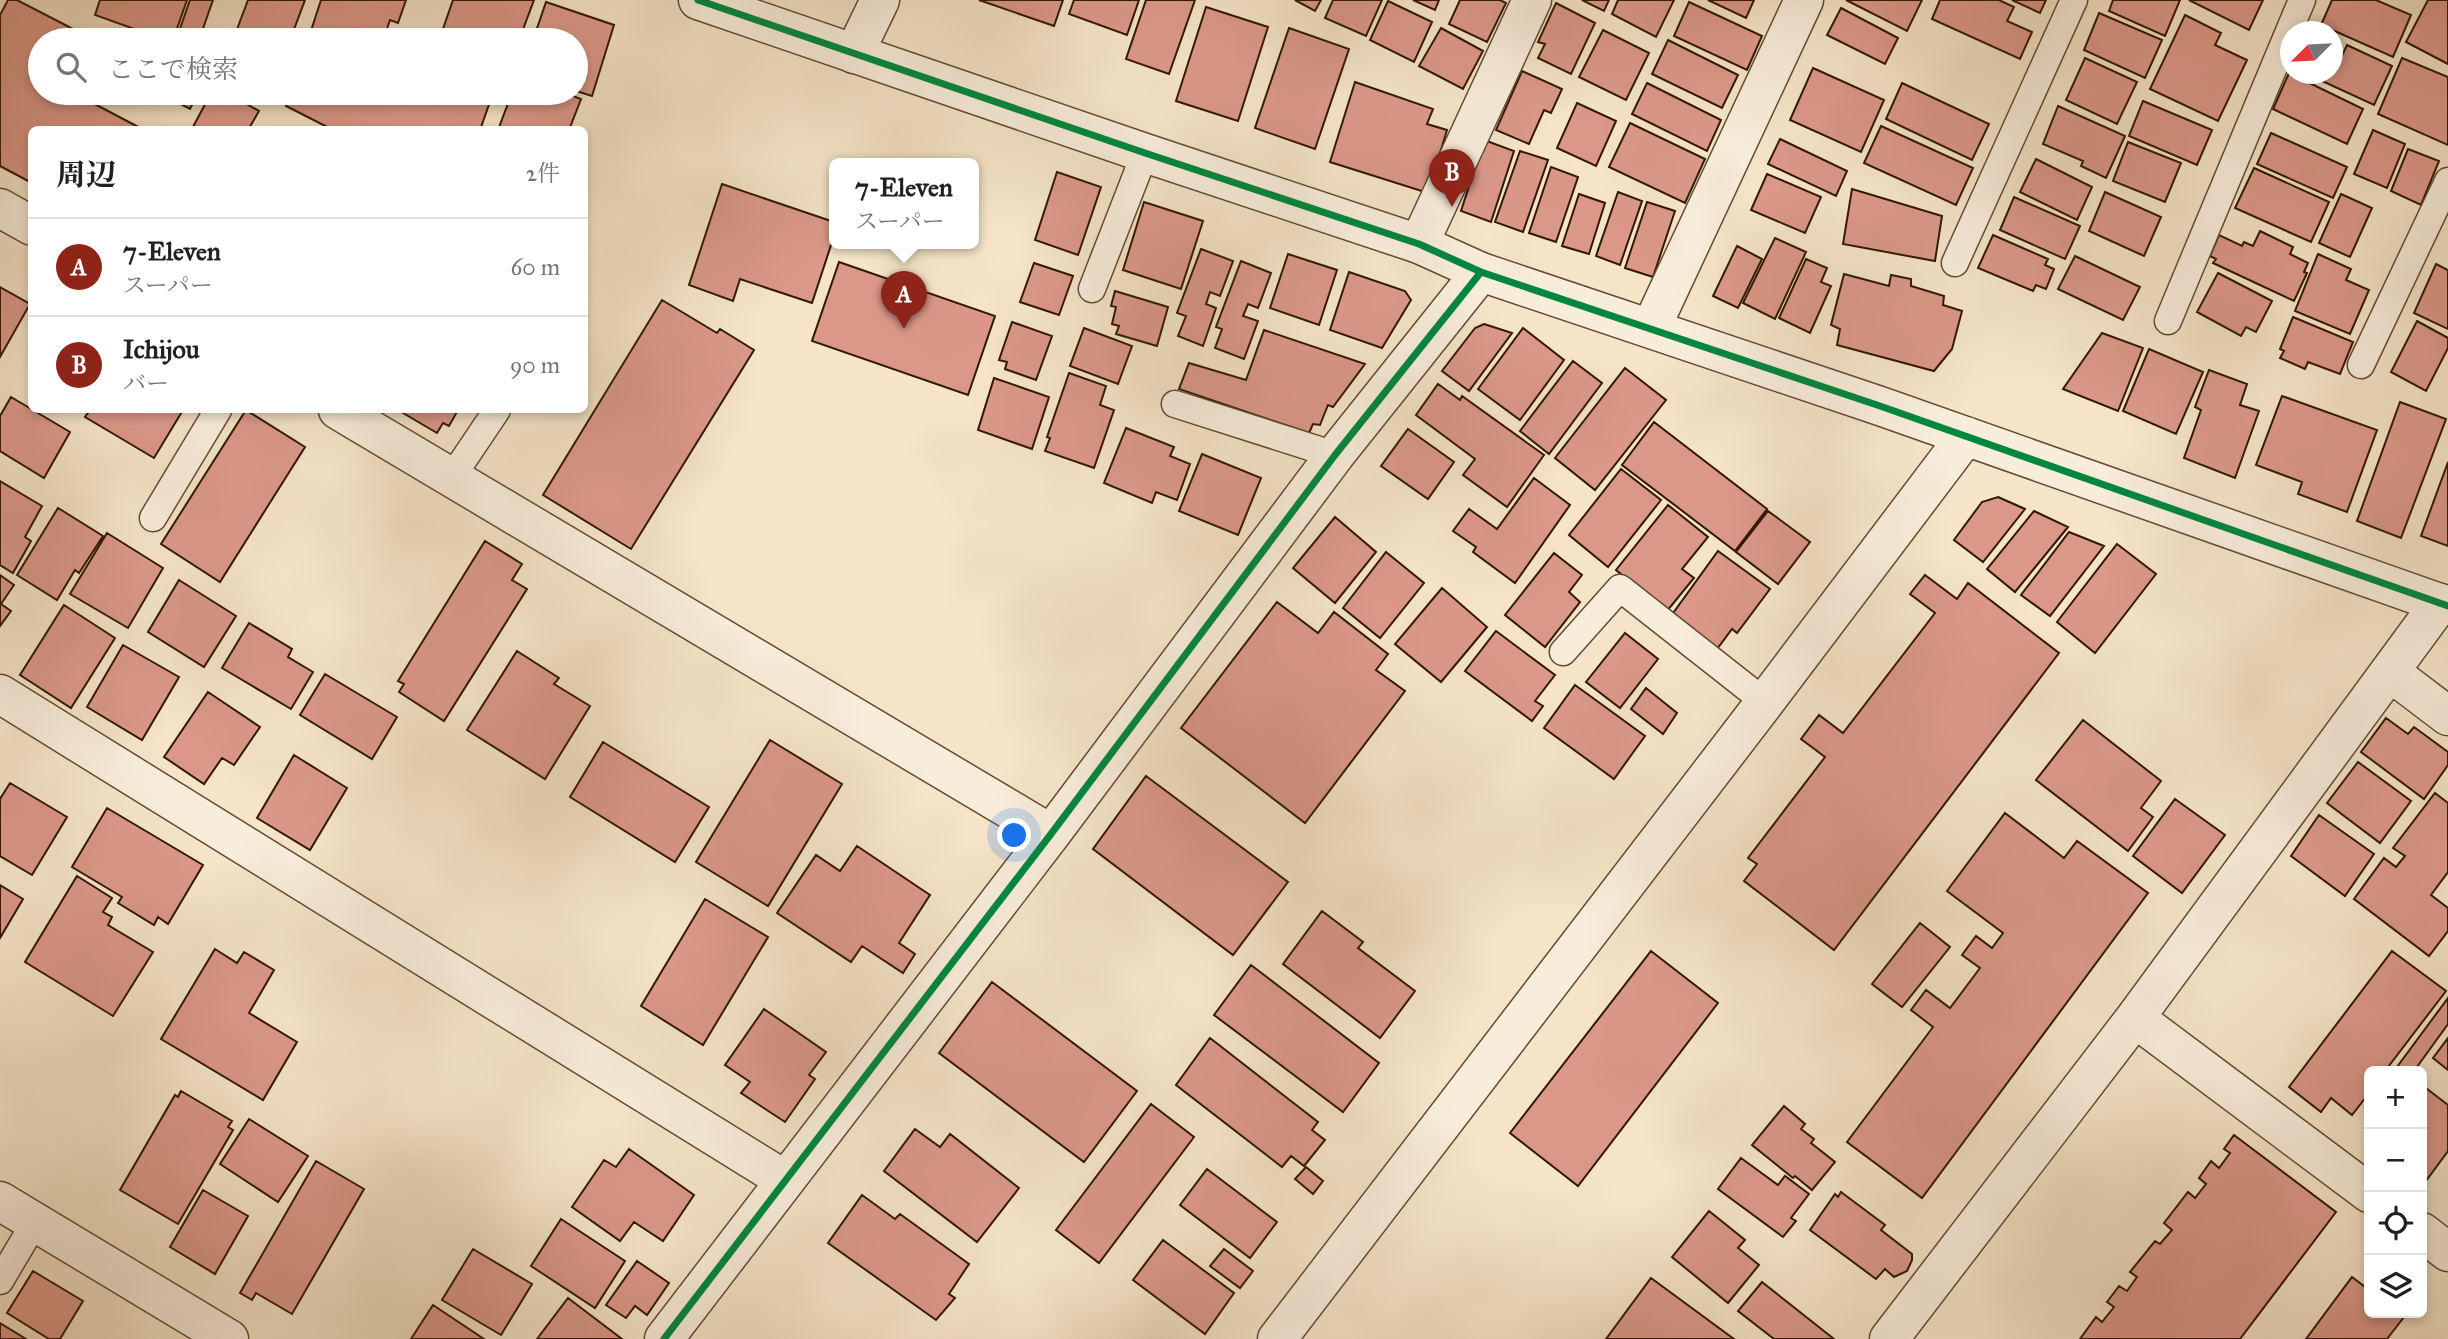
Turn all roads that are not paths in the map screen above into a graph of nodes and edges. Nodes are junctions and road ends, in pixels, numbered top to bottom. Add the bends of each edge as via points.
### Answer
1 (698, 0) edge
2 (880, 0) edge
3 (1532, 0) edge
4 (1804, 0) edge
5 (2074, 0) edge
6 (2302, 0) edge
7 (853, 54) junction
8 (1145, 153) junction
9 (2448, 181) edge
10 (0, 208) edge
11 (28, 224) edge
12 (1419, 244) junction
13 (1955, 263) dead end
14 (1481, 272) junction
15 (1092, 289) dead end
16 (2168, 321) dead end
17 (1651, 328) junction
18 (2361, 365) dead end
19 (1175, 404) dead end
20 (216, 413) edge
21 (343, 413) edge
22 (495, 413) edge
23 (1966, 436) junction
24 (1335, 456) junction
25 (452, 478) junction
26 (153, 518) dead end
27 (2444, 605) edge
28 (1563, 652) dead end
29 (2390, 672) junction
30 (0, 694) edge
31 (1765, 702) junction
32 (2448, 716) edge
33 (1051, 834) junction
34 (2135, 1018) junction
35 (785, 1180) junction
36 (2368, 1192) edge
37 (0, 1201) edge
38 (35, 1222) junction
39 (2427, 1236) edge
40 (2448, 1252) edge
41 (0, 1281) edge
42 (229, 1339) edge
43 (664, 1339) edge
44 (1277, 1339) edge
45 (1889, 1339) edge

1 - 7 street
2 - 7 street
3 - 12 street
4 - 17 street
5 - 13 lane
6 - 16 lane
7 - 8 street
8 - 12 street
8 - 15 lane
9 - 18 lane
10 - 11 street
12 - 14 street
14 - 17 street
14 - 24 street
17 - 23 street
19 - 24 lane
20 - 26 lane
21 - 25 street
22 - 25 lane
23 - 27 street
23 - 31 street
24 - 33 street
25 - 33 street
27 - 29 street
28 - 31 lane via 1620,588
29 - 32 street
29 - 34 street
30 - 35 street
31 - 44 street
33 - 35 street
34 - 36 street
34 - 45 street
35 - 43 street
37 - 38 street
38 - 41 lane
38 - 42 street
39 - 40 street

